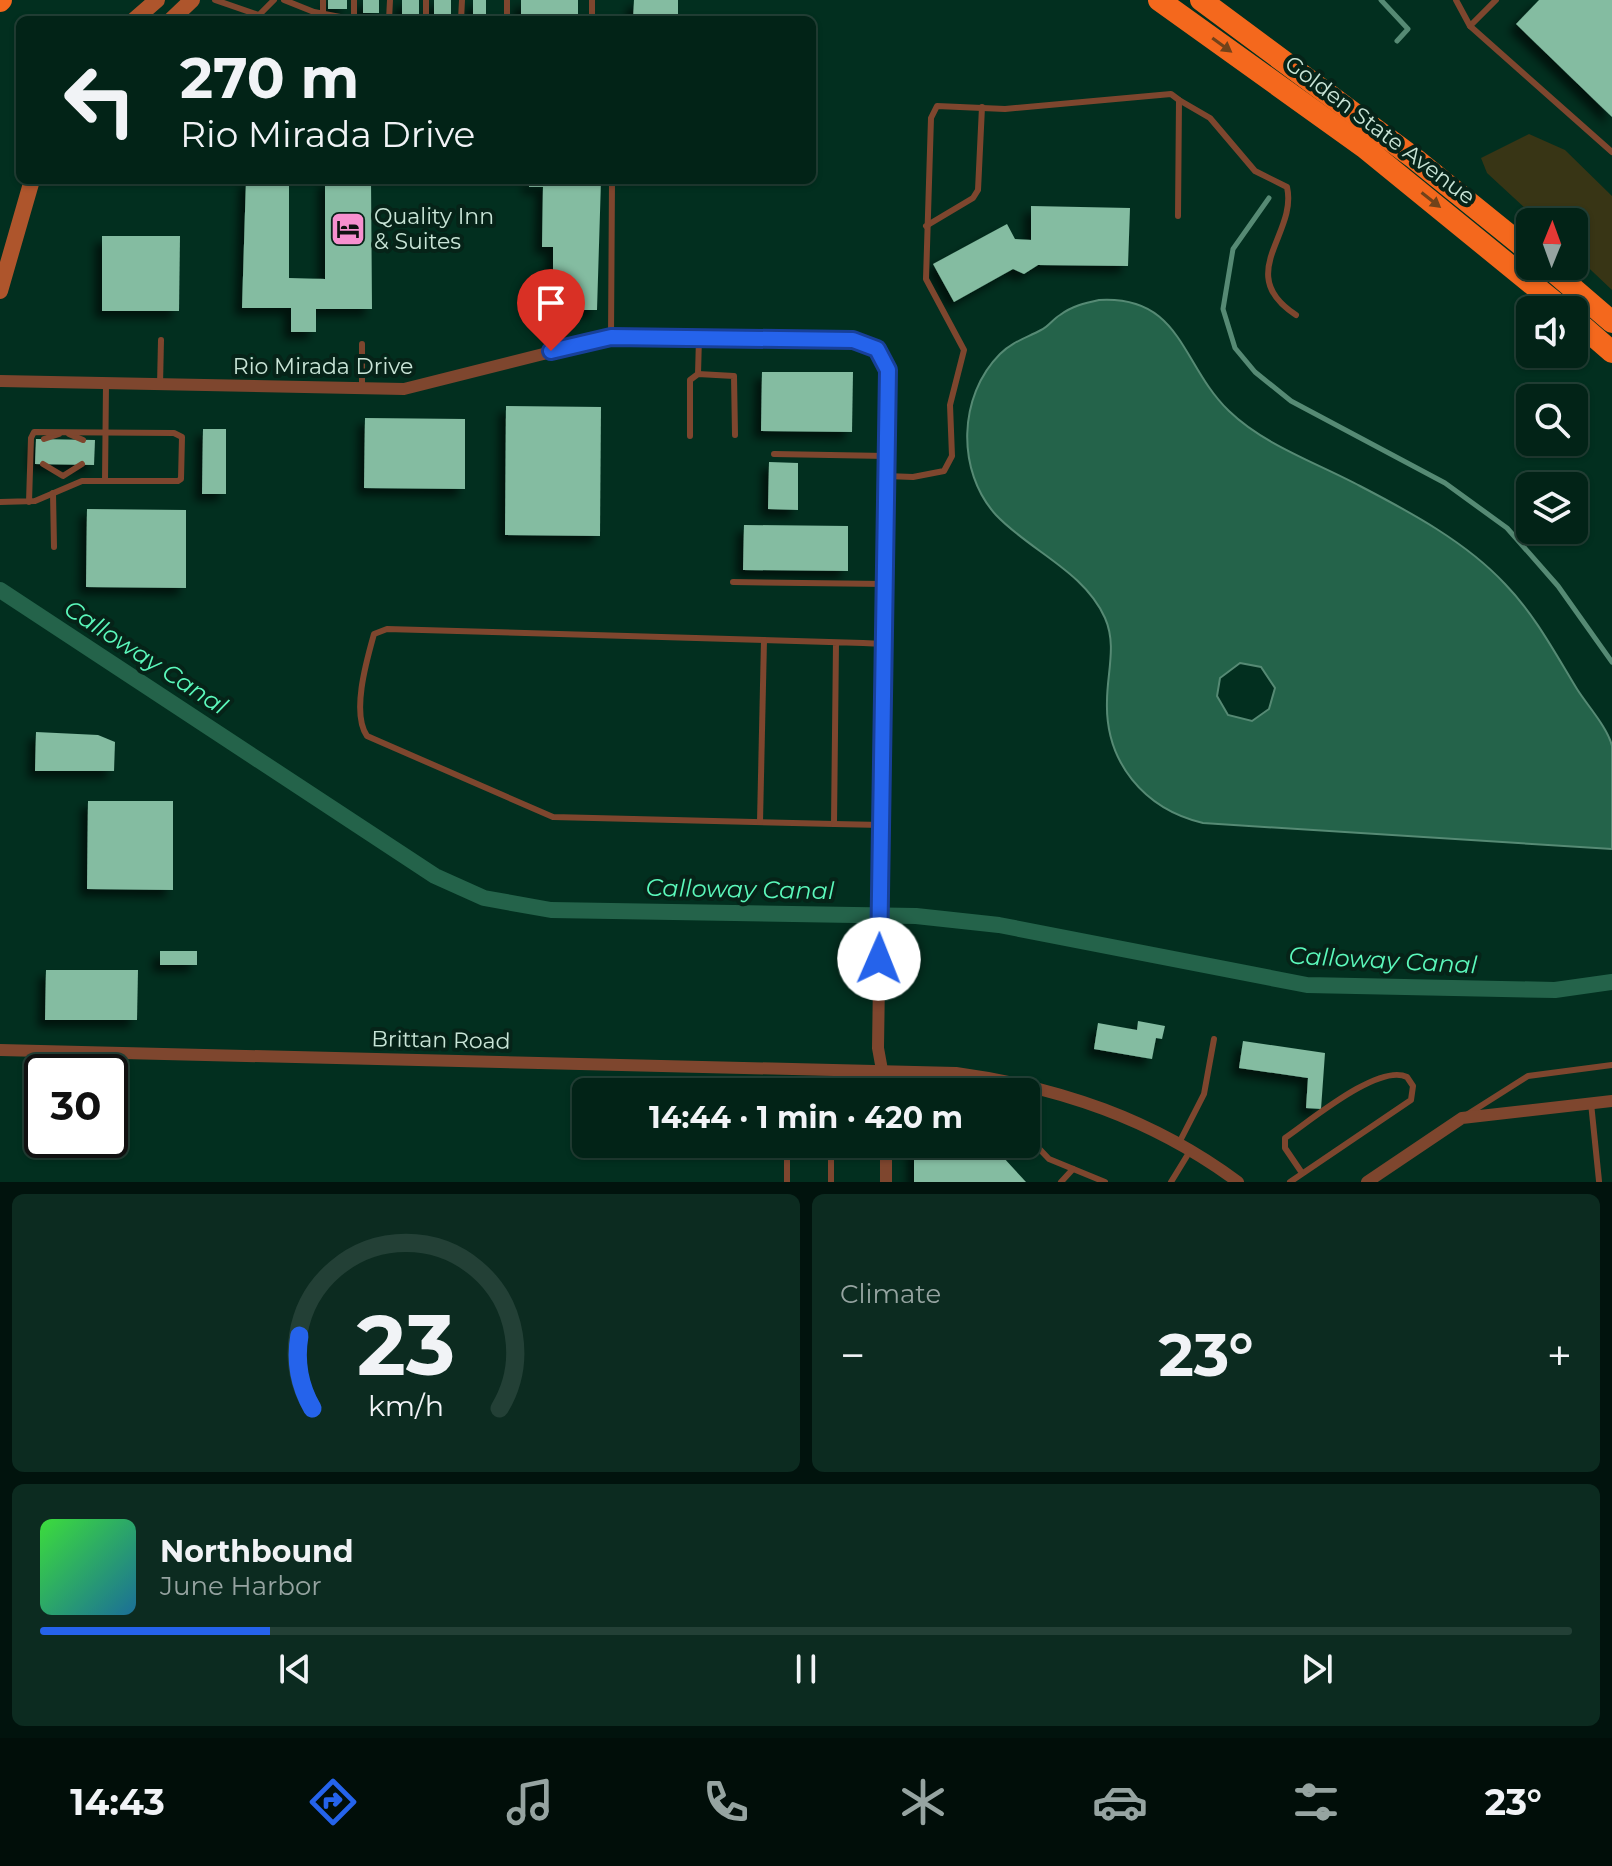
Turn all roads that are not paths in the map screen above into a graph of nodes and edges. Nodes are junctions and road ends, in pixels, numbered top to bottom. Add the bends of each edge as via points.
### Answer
1 (157, 0) edge
2 (192, 0) edge
3 (215, 0) edge
4 (274, 0) edge
5 (284, 0) edge
6 (323, 0) edge
7 (1159, 0) edge
8 (1201, 0) edge
9 (1226, 0) edge
10 (1456, 0) edge
11 (1496, 0) edge
12 (323, 13) junction
13 (139, 16) edge
14 (175, 16) edge
15 (255, 16) edge
16 (258, 16) edge
17 (337, 16) edge
18 (1470, 26) junction
19 (1327, 92) junction
20 (1179, 100) junction
21 (982, 107) junction
22 (1612, 152) edge
23 (31, 184) edge
24 (612, 184) edge
25 (1178, 216) dead end
26 (926, 226) junction
27 (1516, 241) edge
28 (1563, 280) edge
29 (0, 291) edge
30 (1547, 296) edge
31 (1296, 315) dead end
32 (1612, 322) edge
33 (1588, 331) edge
34 (611, 337) junction
35 (699, 338) junction
36 (161, 340) dead end
37 (362, 344) dead end
38 (1612, 352) edge
39 (698, 374) junction
40 (0, 381) edge
41 (106, 384) junction
42 (160, 385) junction
43 (362, 389) junction
44 (64, 432) junction
45 (105, 432) junction
46 (735, 435) dead end
47 (690, 436) dead end
48 (44, 439) dead end
49 (83, 440) dead end
50 (774, 454) dead end
51 (886, 456) junction
52 (43, 464) dead end
53 (82, 464) dead end
54 (63, 476) junction
55 (886, 476) junction
56 (105, 481) junction
57 (64, 489) junction
58 (53, 493) junction
59 (0, 502) edge
60 (29, 502) junction
61 (54, 547) dead end
62 (733, 582) dead end
63 (885, 584) junction
64 (764, 640) junction
65 (836, 643) junction
66 (884, 644) junction
67 (760, 822) junction
68 (834, 824) junction
69 (882, 825) junction
70 (1214, 1039) dead end
71 (0, 1050) edge
72 (1612, 1065) edge
73 (882, 1070) junction
74 (883, 1078) edge
75 (985, 1078) edge
76 (1040, 1088) edge
77 (1612, 1101) edge
78 (1591, 1103) junction
79 (1462, 1118) junction
80 (1185, 1146) junction
81 (1040, 1150) edge
82 (787, 1158) edge
83 (831, 1158) edge
84 (886, 1158) edge
85 (1073, 1169) junction
86 (1302, 1173) junction
87 (1599, 1181) edge
88 (787, 1182) edge
89 (831, 1182) edge
90 (886, 1182) edge
91 (1061, 1182) edge
92 (1105, 1182) edge
93 (1171, 1182) edge
94 (1238, 1182) edge
95 (1290, 1182) edge
96 (1367, 1182) edge

1 - 13 main road
2 - 14 main road
3 - 15 lane
4 - 16 lane
5 - 12 lane
6 - 12 lane
7 -> 30 highway, Golden State Avenue via 1364,147
8 - 19 highway, Golden State Avenue
9 - 19 highway
10 - 18 lane
11 - 18 lane
12 - 17 lane
18 - 22 lane
19 - 27 highway, Golden State Avenue
20 - 21 lane via 1159,94
20 - 25 lane
20 - 31 lane via 1210,118 1255,171 1287,187 1288,205 1268,259 1269,283 1280,305
21 - 26 lane via 978,190
21 - 26 lane via 945,105 932,112
23 - 29 main road
24 - 34 lane
26 - 55 lane via 926,279 964,350 950,405 952,456 950,465 934,475
28 - 32 highway
33 - 38 highway
34 - 35 street, Rio Mirada Drive
34 - 43 street, Rio Mirada Drive via 429,386
35 - 39 lane
35 - 51 street, Rio Mirada Drive via 853,340 877,349 888,370
36 - 42 lane
37 - 43 lane
39 - 46 lane via 734,376
39 - 47 lane via 690,380
40 - 41 street, Rio Mirada Drive
41 - 42 street, Rio Mirada Drive
41 - 45 lane
42 - 43 street, Rio Mirada Drive
44 - 45 lane
44 - 48 lane
44 - 49 lane
44 - 60 lane via 31,434
45 - 56 lane
45 - 56 lane via 182,437 181,479
50 - 51 lane
51 - 55 street
52 - 54 lane
53 - 54 lane
54 - 57 lane
55 - 63 street
56 - 57 lane via 82,481
57 - 58 lane
58 - 60 lane
58 - 61 lane
59 - 60 lane
62 - 63 lane
63 - 66 street
64 - 65 lane
64 - 67 lane
64 - 67 lane via 387,629 374,634 362,676 362,726 367,736 543,815
65 - 66 lane
65 - 68 lane
66 - 69 street
67 - 68 lane
68 - 69 lane
69 - 73 street
70 - 80 lane via 1204,1094
71 - 73 street, Brittan Road
72 - 79 lane via 1528,1076
73 - 74 street
73 - 75 street, Brittan Road
76 - 80 street, Brittan Road via 1096,1104
77 - 78 street
78 - 79 street
78 - 87 lane
79 - 96 street
80 - 93 lane
80 - 94 street, Brittan Road
81 - 85 lane
82 - 88 lane
83 - 89 lane
84 - 90 street
85 - 91 lane
85 - 92 lane
86 - 86 lane via 1411,1100 1413,1086 1407,1077 1375,1078 1285,1138 1285,1148
86 - 95 lane

